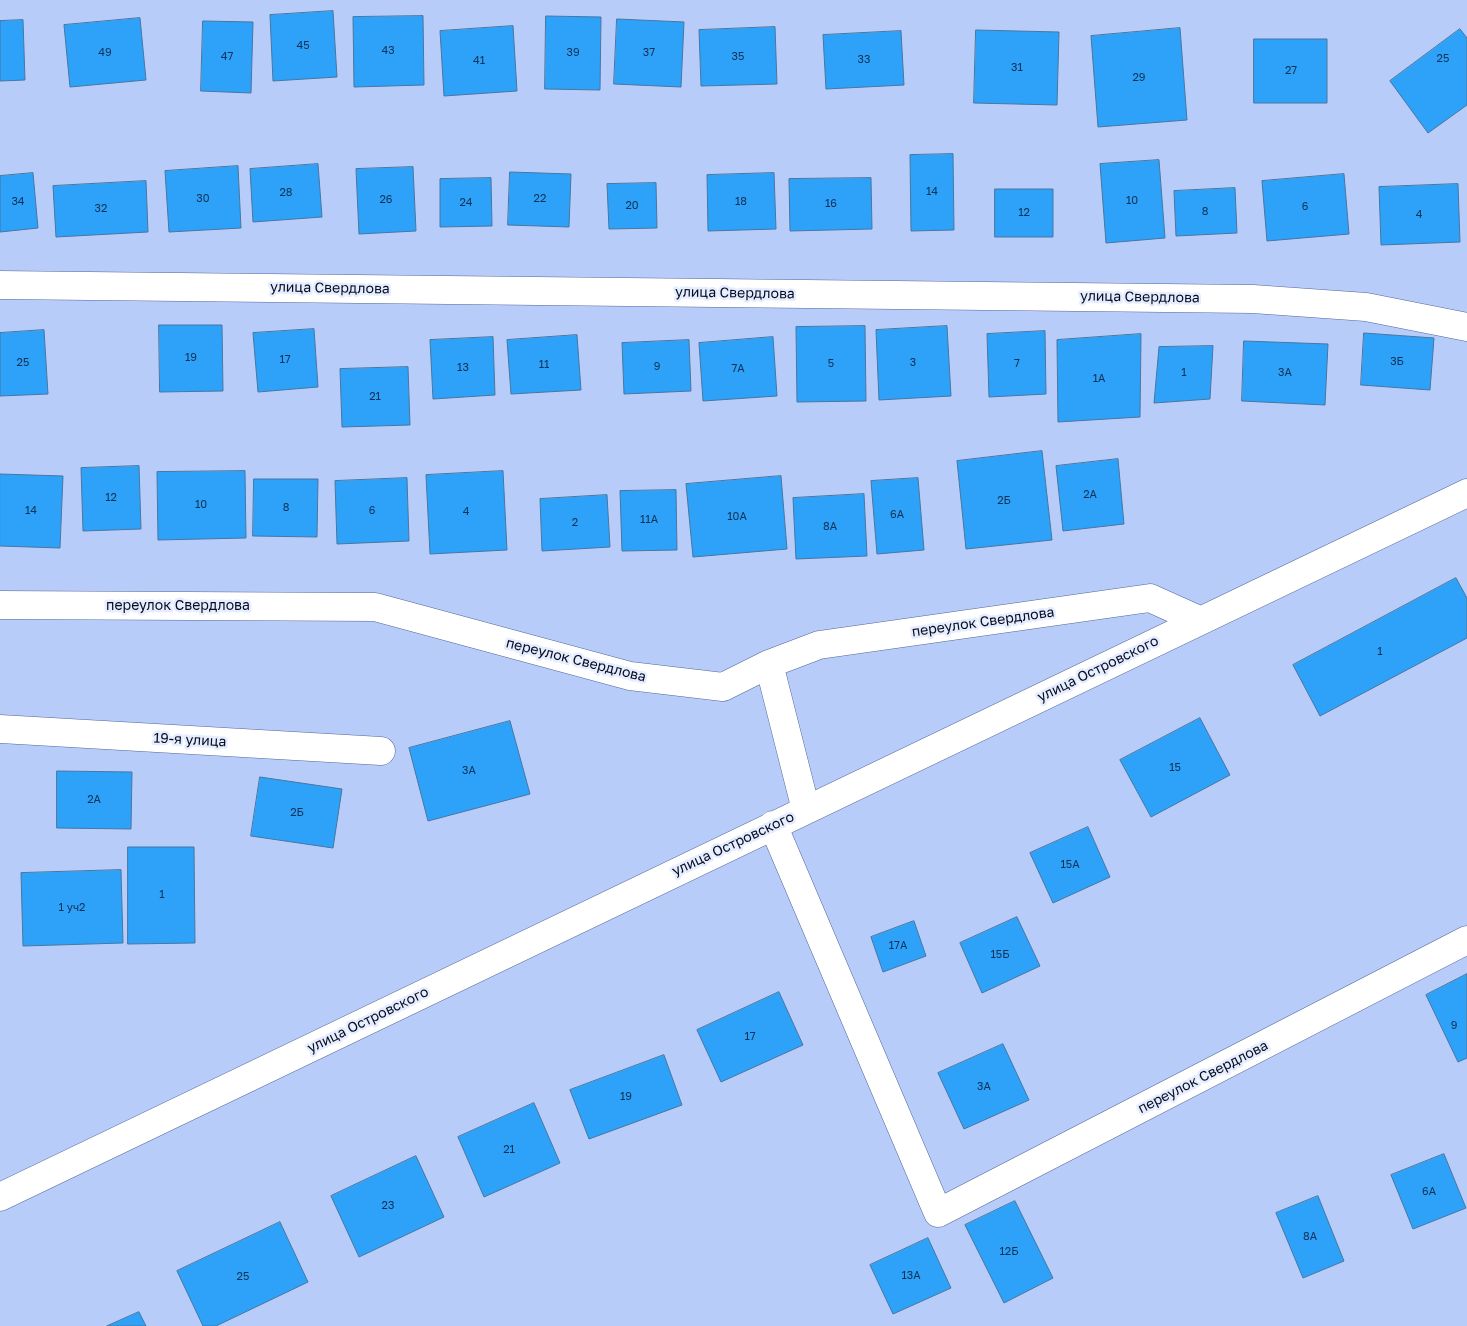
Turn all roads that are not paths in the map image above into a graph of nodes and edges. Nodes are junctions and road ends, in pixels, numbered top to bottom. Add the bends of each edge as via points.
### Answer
1 (0, 285) edge
2 (1467, 327) edge
3 (1467, 493) edge
4 (0, 605) edge
5 (1199, 620) junction
6 (769, 664) junction
7 (0, 730) edge
8 (381, 751) dead end
9 (806, 810) junction
10 (773, 825) junction
11 (1467, 940) edge
12 (0, 1196) edge

1 - 2 street, улица Свердлова via 1253,299 1366,308
3 - 5 street, улица Островского
4 - 6 street, переулок Свердлова via 375,607 630,676 723,687
5 - 6 street, переулок Свердлова via 1150,598 819,645
5 - 9 street, улица Островского
6 - 9 street
7 - 8 street, 19-я улица
9 - 10 street, улица Островского
10 - 11 street, переулок Свердлова via 938,1213
10 - 12 street, улица Островского

